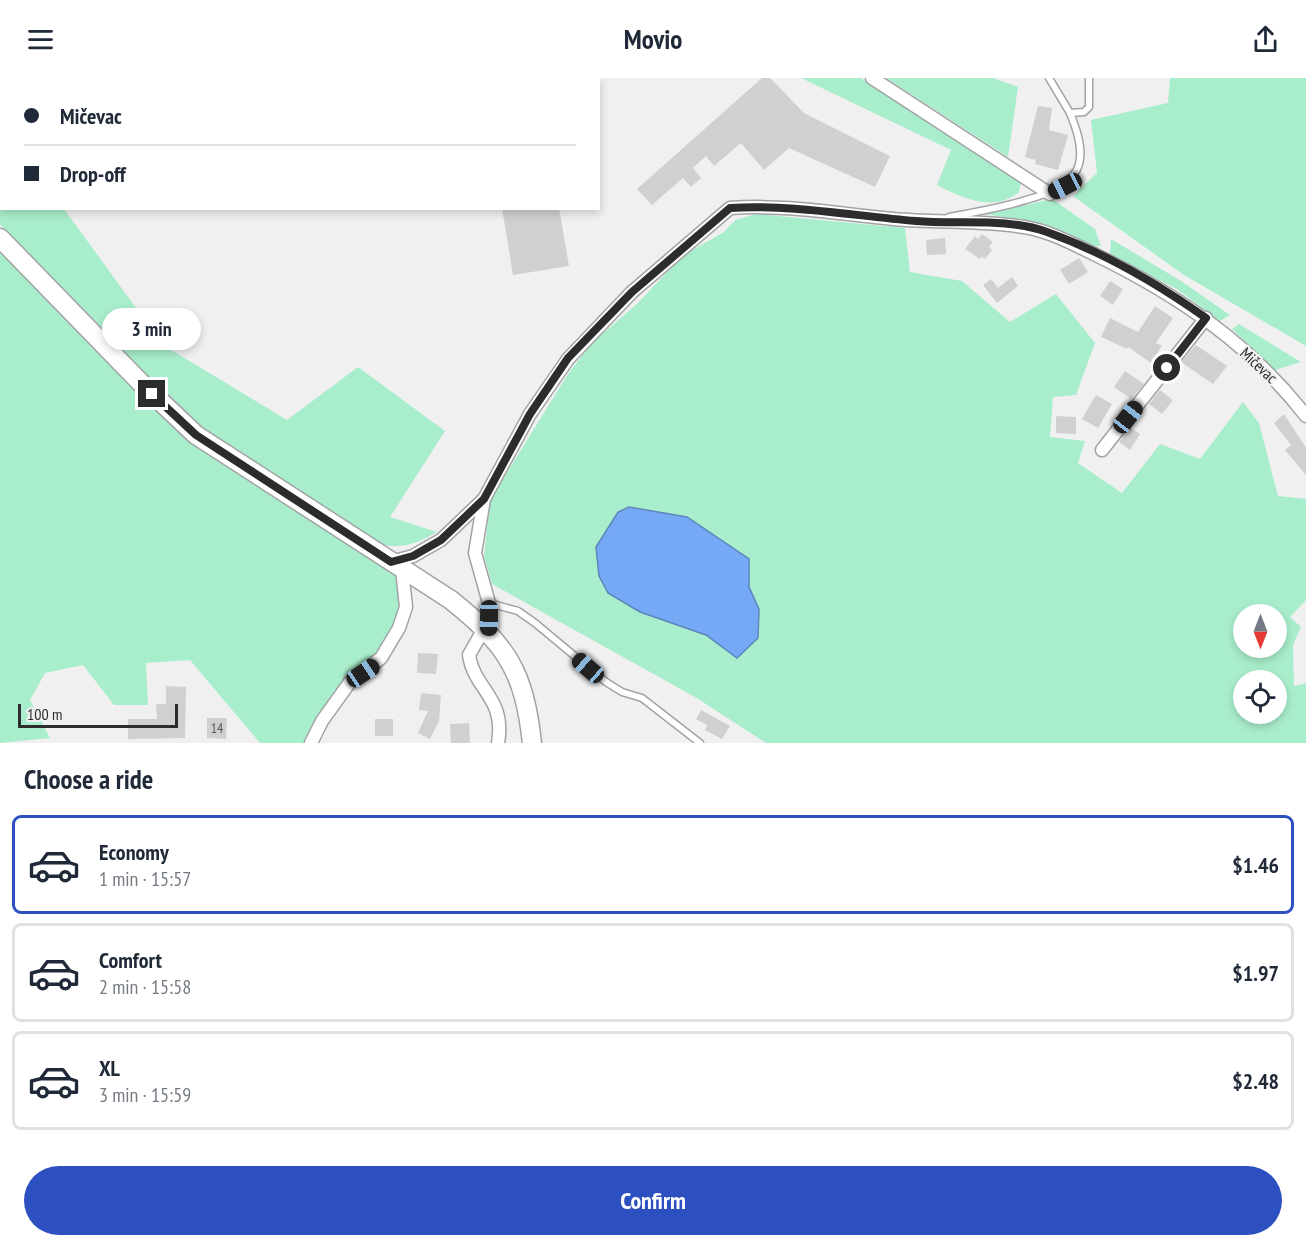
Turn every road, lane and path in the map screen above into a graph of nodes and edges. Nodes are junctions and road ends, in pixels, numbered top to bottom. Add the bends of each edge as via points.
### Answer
1 (872, 78) edge
2 (1049, 78) edge
3 (1089, 78) edge
4 (1070, 113) junction
5 (1050, 194) junction
6 (919, 222) junction
7 (0, 238) edge
8 (1206, 318) junction
9 (1306, 416) edge
10 (1102, 450) dead end
11 (484, 499) junction
12 (397, 566) junction
13 (489, 603) junction
14 (487, 630) junction
15 (311, 743) edge
16 (498, 743) edge
17 (532, 743) edge
18 (700, 743) edge

1 - 5 street
2 - 4 lane
3 - 4 lane via 1089,107 1084,112
4 - 5 lane via 1081,147 1077,170 1065,186
5 - 6 lane
6 - 8 street, Mičevac via 989,223 1046,232 1135,274
6 - 11 street, Mičevac via 788,208 730,208 632,292 568,358 530,414
7 - 12 main road via 196,435
8 - 9 street, Mičevac via 1268,372
8 - 10 street
11 - 12 street, Mičevac via 441,540
11 - 13 street via 475,553
12 - 14 main road via 451,600
12 - 15 street via 406,607 399,628 381,658 350,682
13 - 14 street
13 - 18 lane via 518,611 606,682 642,698
14 - 16 street via 469,655 472,669 494,702
14 - 17 main road via 517,674 529,712

